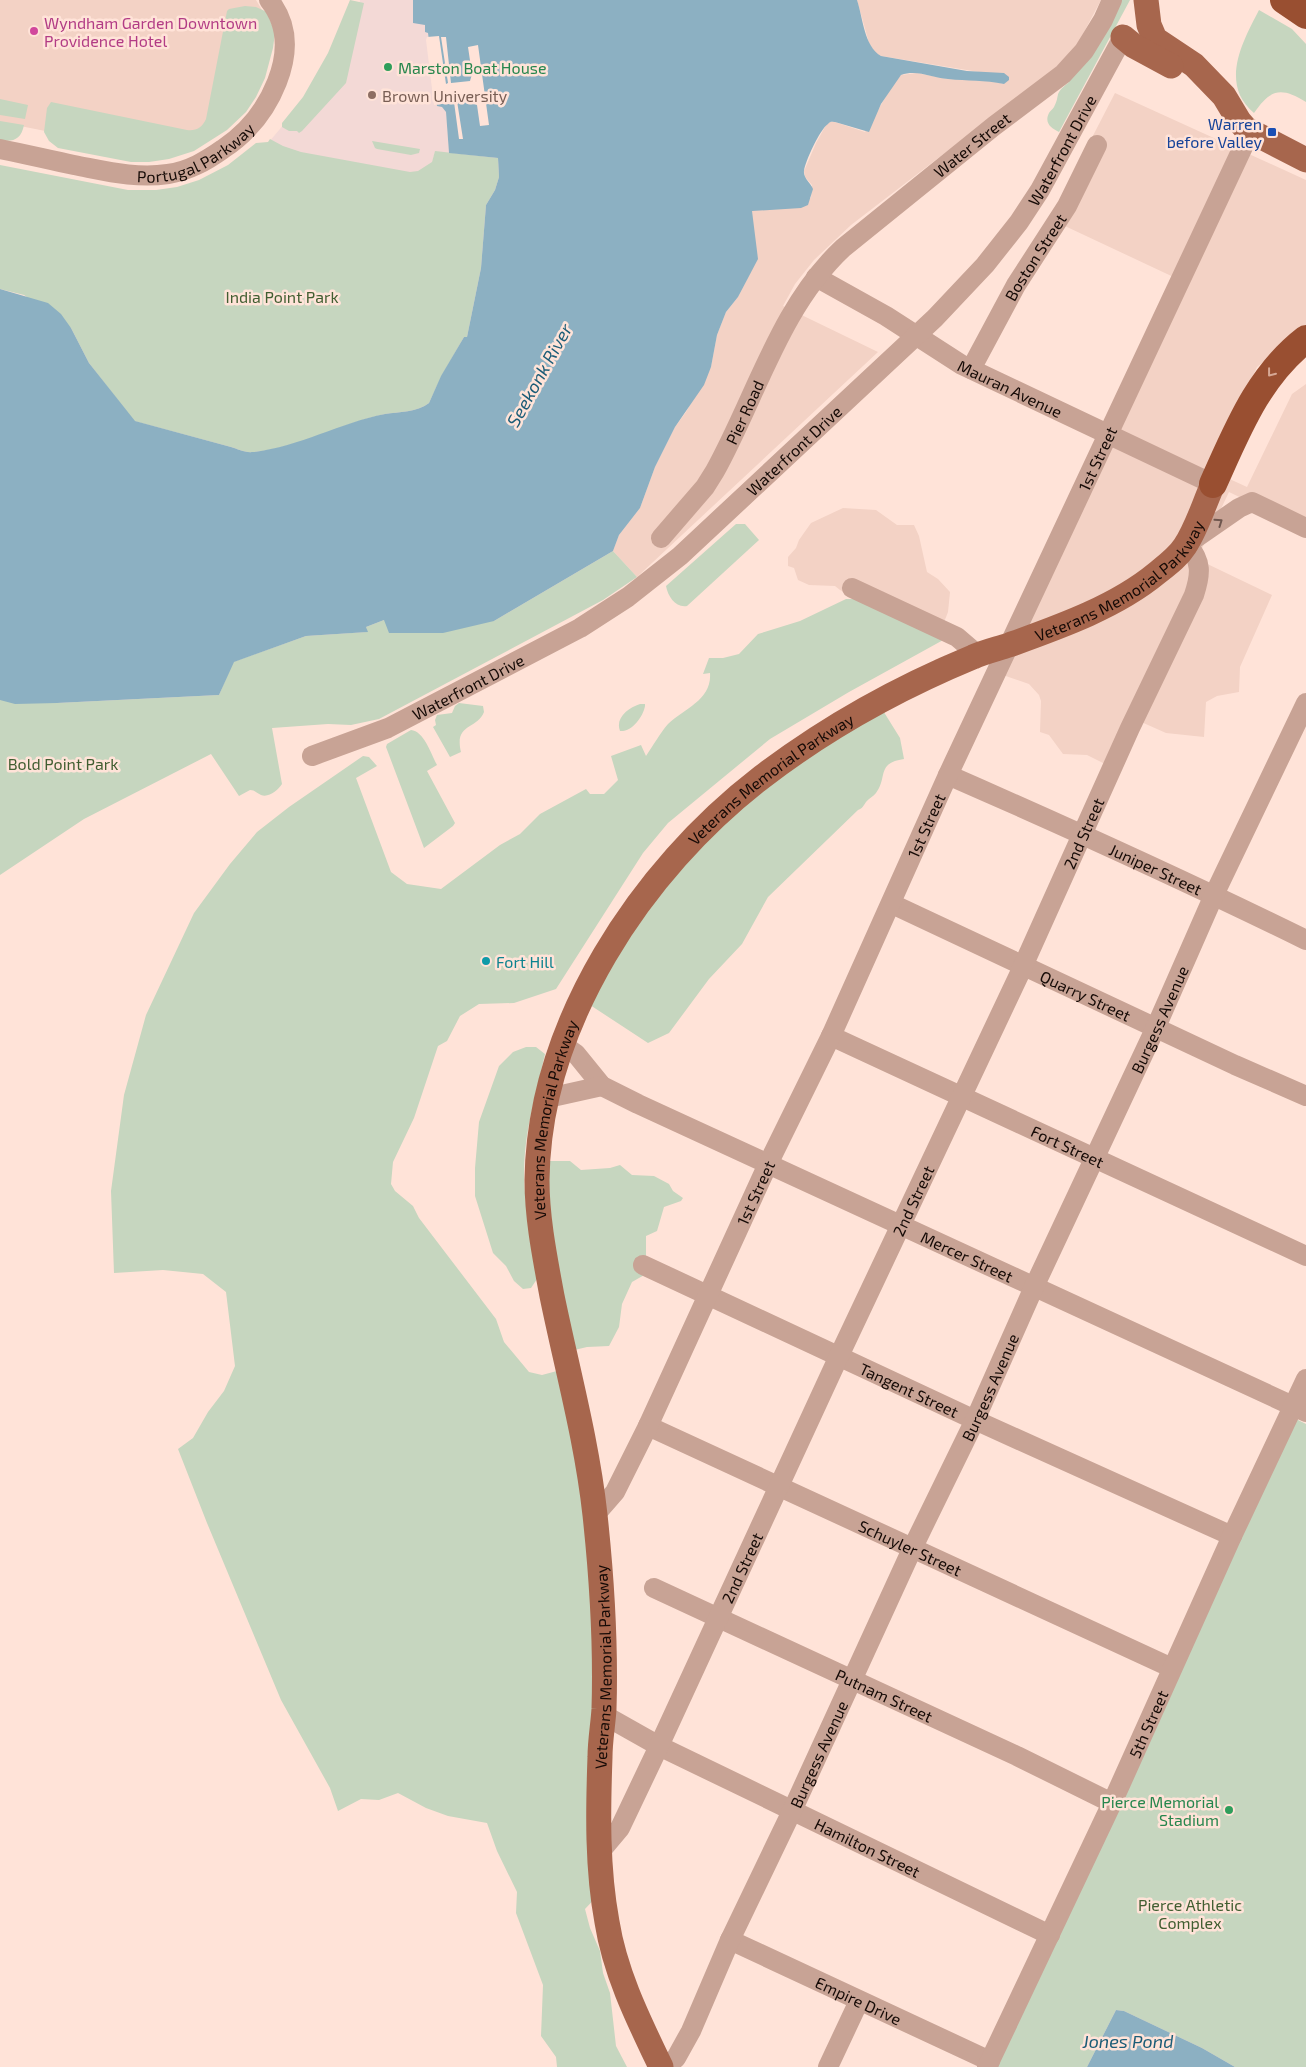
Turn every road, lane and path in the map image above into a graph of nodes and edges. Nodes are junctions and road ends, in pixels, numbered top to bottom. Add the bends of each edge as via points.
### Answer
1 (269, 0) edge
2 (1112, 0) edge
3 (1142, 0) edge
4 (1146, 0) edge
5 (1284, 0) edge
6 (1306, 15) edge
7 (1123, 36) junction
8 (1161, 44) junction
9 (1210, 83) junction
10 (1250, 132) junction
11 (1097, 145) dead end
12 (0, 150) edge
13 (1306, 160) edge
14 (816, 277) junction
15 (916, 335) junction
16 (1306, 339) edge
17 (971, 369) junction
18 (1108, 434) junction
19 (1213, 484) junction
20 (1306, 528) edge
21 (661, 538) dead end
22 (1187, 544) junction
23 (852, 588) dead end
24 (1011, 644) junction
25 (978, 655) junction
26 (1306, 703) edge
27 (312, 756) dead end
28 (948, 775) junction
29 (1081, 833) junction
30 (1214, 895) junction
31 (892, 904) junction
32 (1306, 940) edge
33 (1022, 966) junction
34 (1156, 1027) junction
35 (831, 1036) junction
36 (563, 1045) junction
37 (602, 1086) junction
38 (962, 1096) junction
39 (1306, 1096) edge
40 (548, 1098) junction
41 (1093, 1158) junction
42 (768, 1164) junction
43 (901, 1226) junction
44 (1306, 1256) edge
45 (644, 1265) dead end
46 (1034, 1287) junction
47 (708, 1296) junction
48 (839, 1356) junction
49 (1306, 1379) edge
50 (1300, 1409) edge
51 (975, 1420) junction
52 (648, 1426) junction
53 (779, 1487) junction
54 (595, 1515) junction
55 (1232, 1536) junction
56 (913, 1547) junction
57 (654, 1588) dead end
58 (719, 1617) junction
59 (1172, 1668) junction
60 (853, 1679) junction
61 (604, 1715) junction
62 (659, 1746) junction
63 (1112, 1803) junction
64 (792, 1811) junction
65 (599, 1853) junction
66 (1050, 1935) junction
67 (730, 1940) junction
68 (859, 2001) junction
69 (988, 2064) edge
70 (663, 2067) edge
71 (828, 2067) edge

1 - 12 street, Portugal Parkway via 281,19 285,38 277,82 264,109 251,125 204,162 167,174 129,176
2 - 14 street, Water Street via 1084,50 1063,74 843,248
3 - 7 main road, Waterfront Drive
4 - 8 main road via 1150,29
5 - 6 highway
7 - 8 main road via 1142,37
7 - 9 main road via 1154,57
7 - 15 street, Waterfront Drive via 1026,212 977,274
8 - 9 main road via 1194,65
9 - 10 main road via 1224,96
10 - 13 main road
10 - 18 street, 1st Street
11 - 17 street, Boston Street via 1067,206 1016,285
14 - 15 street, Mauran Avenue
14 - 21 street, Pier Road via 781,335 715,471
15 - 17 street, Mauran Avenue
15 - 27 street, Waterfront Drive via 680,556 628,597 580,628 388,728
16 -> 19 highway via 1276,367 1257,393
17 - 18 street, Mauran Avenue
18 - 19 street, Mauran Avenue
18 - 24 street, 1st Street
19 - 22 main road, Veterans Memorial Parkway
22 -> 20 street via 1252,502
22 - 24 main road, Veterans Memorial Parkway via 1161,571 1122,598
22 - 29 street, 2nd Street via 1200,564 1194,595
23 - 25 street via 957,637
24 - 25 main road, Veterans Memorial Parkway
24 - 28 street, 1st Street
25 - 36 main road, Veterans Memorial Parkway via 897,691 850,718 762,777 718,814 641,901 600,964
26 - 30 street, Burgess Avenue
28 - 29 street, Juniper Street
28 - 31 street, 1st Street
29 - 30 street, Juniper Street
29 - 33 street, 2nd Street
30 - 32 street, Juniper Street
30 - 34 street, Burgess Avenue
31 - 33 street, Quarry Street
31 - 35 street, 1st Street
33 - 34 street, Quarry Street
33 - 38 street, 2nd Street
34 - 39 street, Quarry Street
34 - 41 street, Burgess Avenue
35 - 38 street, Fort Street
35 - 42 street, 1st Street
36 - 37 street, Mercer Street via 576,1054
36 - 40 main road, Veterans Memorial Parkway
37 - 40 street
37 - 42 street, Mercer Street
38 - 41 street, Fort Street
38 - 43 street, 2nd Street
40 - 54 main road, Veterans Memorial Parkway via 540,1138 537,1184 543,1248 590,1475
41 - 44 street, Fort Street
41 - 46 street, Burgess Avenue
42 - 43 street, Mercer Street
42 - 47 street, 1st Street
43 - 46 street, Mercer Street
43 - 48 street, 2nd Street
45 - 47 street, Tangent Street
46 - 50 street, Mercer Street
46 - 51 street, Burgess Avenue
47 - 48 street, Tangent Street
47 - 52 street, 1st Street
48 - 51 street, Tangent Street
48 - 53 street, 2nd Street
49 - 50 street, 5th Street
50 - 55 street, 5th Street
51 - 55 street, Tangent Street
51 - 56 street, Burgess Avenue
52 - 53 street, Schuyler Street
52 - 54 street, 1st Street via 615,1492
53 - 56 street, Schuyler Street
53 - 58 street, 2nd Street
54 - 61 main road, Veterans Memorial Parkway via 605,1623
55 - 59 street, 5th Street
56 - 59 street, Schuyler Street
56 - 60 street, Burgess Avenue
57 - 58 street, Putnam Street
58 - 60 street, Putnam Street
58 - 62 street, 2nd Street
59 - 63 street, 5th Street
60 - 63 street, Putnam Street
60 - 64 street, Burgess Avenue
61 - 62 street, Hamilton Street
61 - 65 main road, Veterans Memorial Parkway via 600,1751
62 - 64 street, Hamilton Street
62 - 65 street, 2nd Street via 620,1828
63 - 66 street, 5th Street
64 - 66 street, Hamilton Street
64 - 67 street, Burgess Avenue
65 - 70 main road, Veterans Memorial Parkway via 611,1943 635,2013
66 - 69 street, 5th Street
67 - 68 street, Empire Drive
67 - 70 street, Burgess Avenue via 688,2037 676,2058
68 - 69 street, Empire Drive
68 - 71 street

